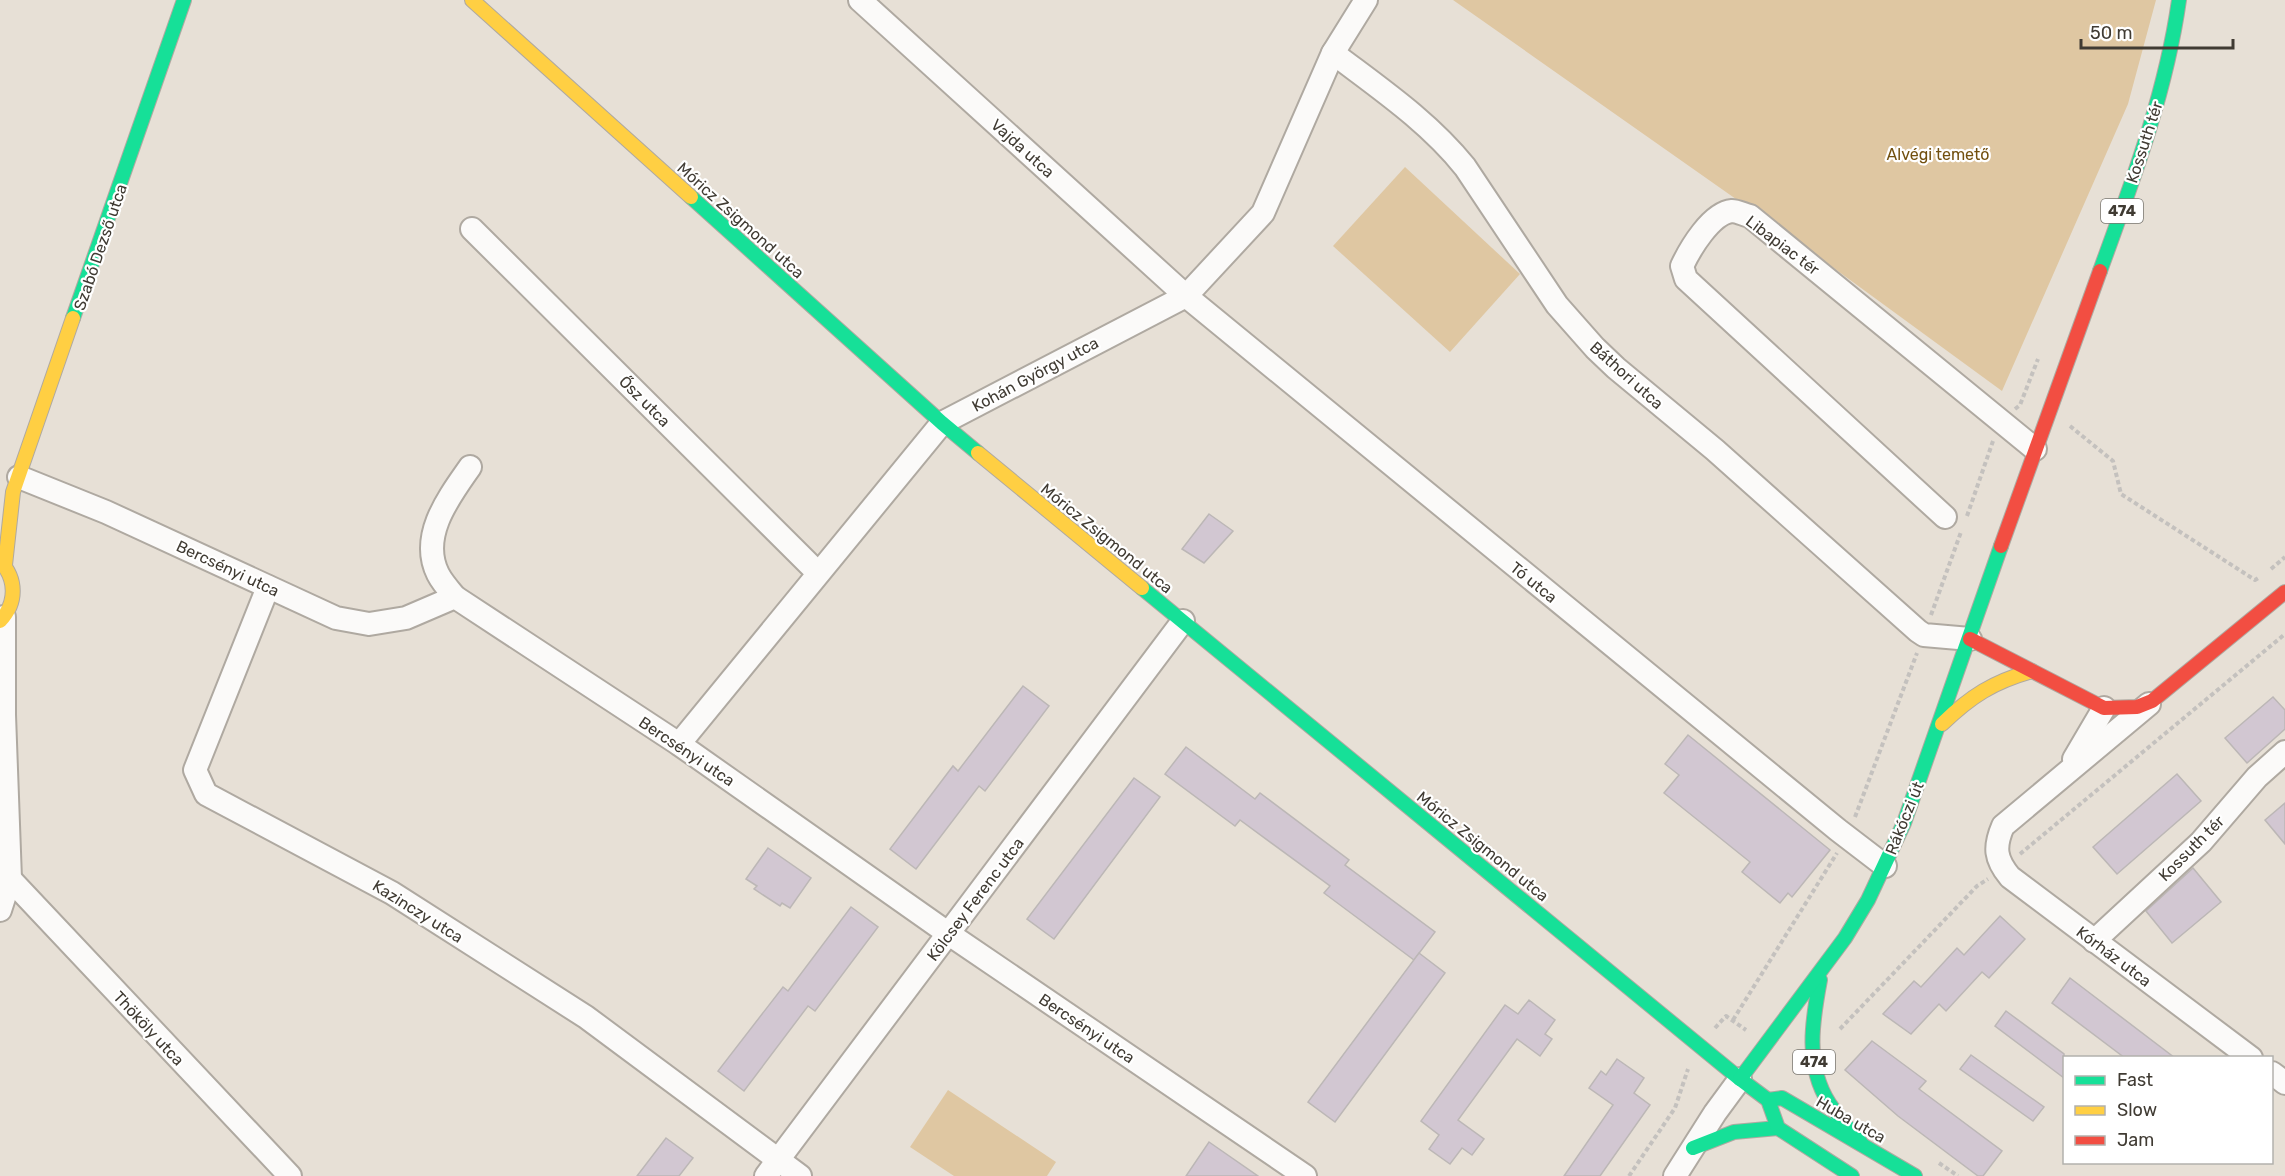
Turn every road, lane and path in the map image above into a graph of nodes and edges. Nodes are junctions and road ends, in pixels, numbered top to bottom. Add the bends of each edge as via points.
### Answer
1 (184, 0) edge
2 (472, 0) edge
3 (860, 0) edge
4 (1366, 0) edge
5 (2179, 0) edge
6 (1332, 53) junction
7 (472, 230) dead end
8 (1186, 296) junction
9 (2020, 405) dead end
10 (2047, 416) junction
11 (942, 423) junction
12 (2036, 449) junction
13 (470, 467) dead end
14 (16, 485) junction
15 (0, 510) edge
16 (1945, 517) dead end
17 (3, 563) edge
18 (818, 573) junction
19 (2264, 575) dead end
20 (268, 587) junction
21 (2285, 592) edge
22 (455, 597) junction
23 (2, 619) edge
24 (1183, 621) junction
25 (2285, 634) edge
26 (1970, 639) junction
27 (2032, 671) junction
28 (2152, 701) junction
29 (2104, 708) junction
30 (2, 709) edge
31 (1939, 727) junction
32 (679, 744) junction
33 (2285, 752) edge
34 (2066, 773) junction
35 (1885, 866) junction
36 (2003, 868) junction
37 (10, 879) junction
38 (0, 910) edge
39 (949, 934) junction
40 (2094, 941) junction
41 (1823, 969) junction
42 (1838, 1032) dead end
43 (2248, 1056) edge
44 (1740, 1079) junction
45 (1684, 1083) dead end
46 (1768, 1100) junction
47 (1778, 1128) junction
48 (1861, 1143) junction
49 (1693, 1148) junction
50 (1930, 1157) dead end
51 (772, 1168) edge
52 (290, 1176) edge
53 (800, 1176) edge
54 (1305, 1176) edge
55 (1629, 1176) edge
56 (1674, 1176) edge
57 (1852, 1176) edge
58 (1915, 1176) edge
59 (1958, 1176) edge

1 - 14 main road, Szabó Dezső utca
2 - 11 main road, Móricz Zsigmond utca
3 - 8 street, Vajda utca
4 - 6 street, Kohán György utca
5 - 10 main road, Kossuth tér / 474 via 2173,42 2145,141
6 - 8 street, Kohán György utca via 1263,213
6 - 26 street, Báthori utca via 1413,115 1452,151 1557,305 1616,368 1715,450 1918,631
7 - 18 street, Ősz utca
8 - 11 street, Kohán György utca
8 - 35 street, Tó utca
9 - 10 path
10 - 12 main road, Rákóczi út / 474
10 - 19 path via 2069,426 2113,461 2121,495 2256,580
11 - 18 street, Kohán György utca
11 - 24 main road, Móricz Zsigmond utca
12 - 16 street, Libapiac tér via 1750,216 1732,211 1718,218 1692,245 1682,266 1686,279
12 - 26 main road, Rákóczi út / 474
13 - 22 street via 445,502 431,542 437,573
14 - 15 main road, Szabó Dezső utca
14 - 17 main road, Szabó Dezső utca
14 - 20 street, Bercsényi utca via 106,512
17 - 23 main road via 13,582 13,600
18 - 32 street, Kohán György utca
20 - 22 street, Bercsényi utca via 336,618 369,624 406,618
20 - 51 street, Kazinczy utca via 195,770 207,794 392,893 586,1017
21 - 28 main road
22 - 32 street, Bercsényi utca
23 - 30 street
24 - 39 street, Kölcsey Ferenc utca
24 - 44 main road, Móricz Zsigmond utca
25 - 36 path
26 - 27 main road
26 - 31 main road, Rákóczi út / 474
27 - 29 main road
27 - 31 main road via 1993,683 1971,696
28 - 29 main road via 2137,707
28 - 34 street
29 - 34 street
30 - 37 street
31 - 35 main road, Rákóczi út / 474
32 - 39 street, Bercsényi utca
33 - 40 street, Kossuth tér via 2257,777 2201,842
34 - 36 street via 2003,826 1996,841
35 - 41 main road, Rákóczi út / 474
36 - 40 street, Kórház utca
36 - 42 path via 1977,886
37 - 38 street
37 - 52 street, Thököly utca
39 - 51 street, Kölcsey Ferenc utca
39 - 54 street, Bercsényi utca
40 - 43 street, Kórház utca
41 - 44 main road, Rákóczi út / 474
41 - 48 main road, 474 via 1811,1027 1813,1059 1825,1096
44 - 46 main road, Huba utca / 474
44 - 49 street, Rákóczi út
45 - 55 path via 1675,1108
46 - 47 main road
46 - 48 main road, Huba utca / 474 via 1782,1098
47 - 49 main road via 1746,1128 1720,1134
47 - 57 main road
48 - 58 main road, Huba utca / 474
49 - 56 street, Rákóczi út
50 - 59 path
51 - 53 street, Kazinczy utca

